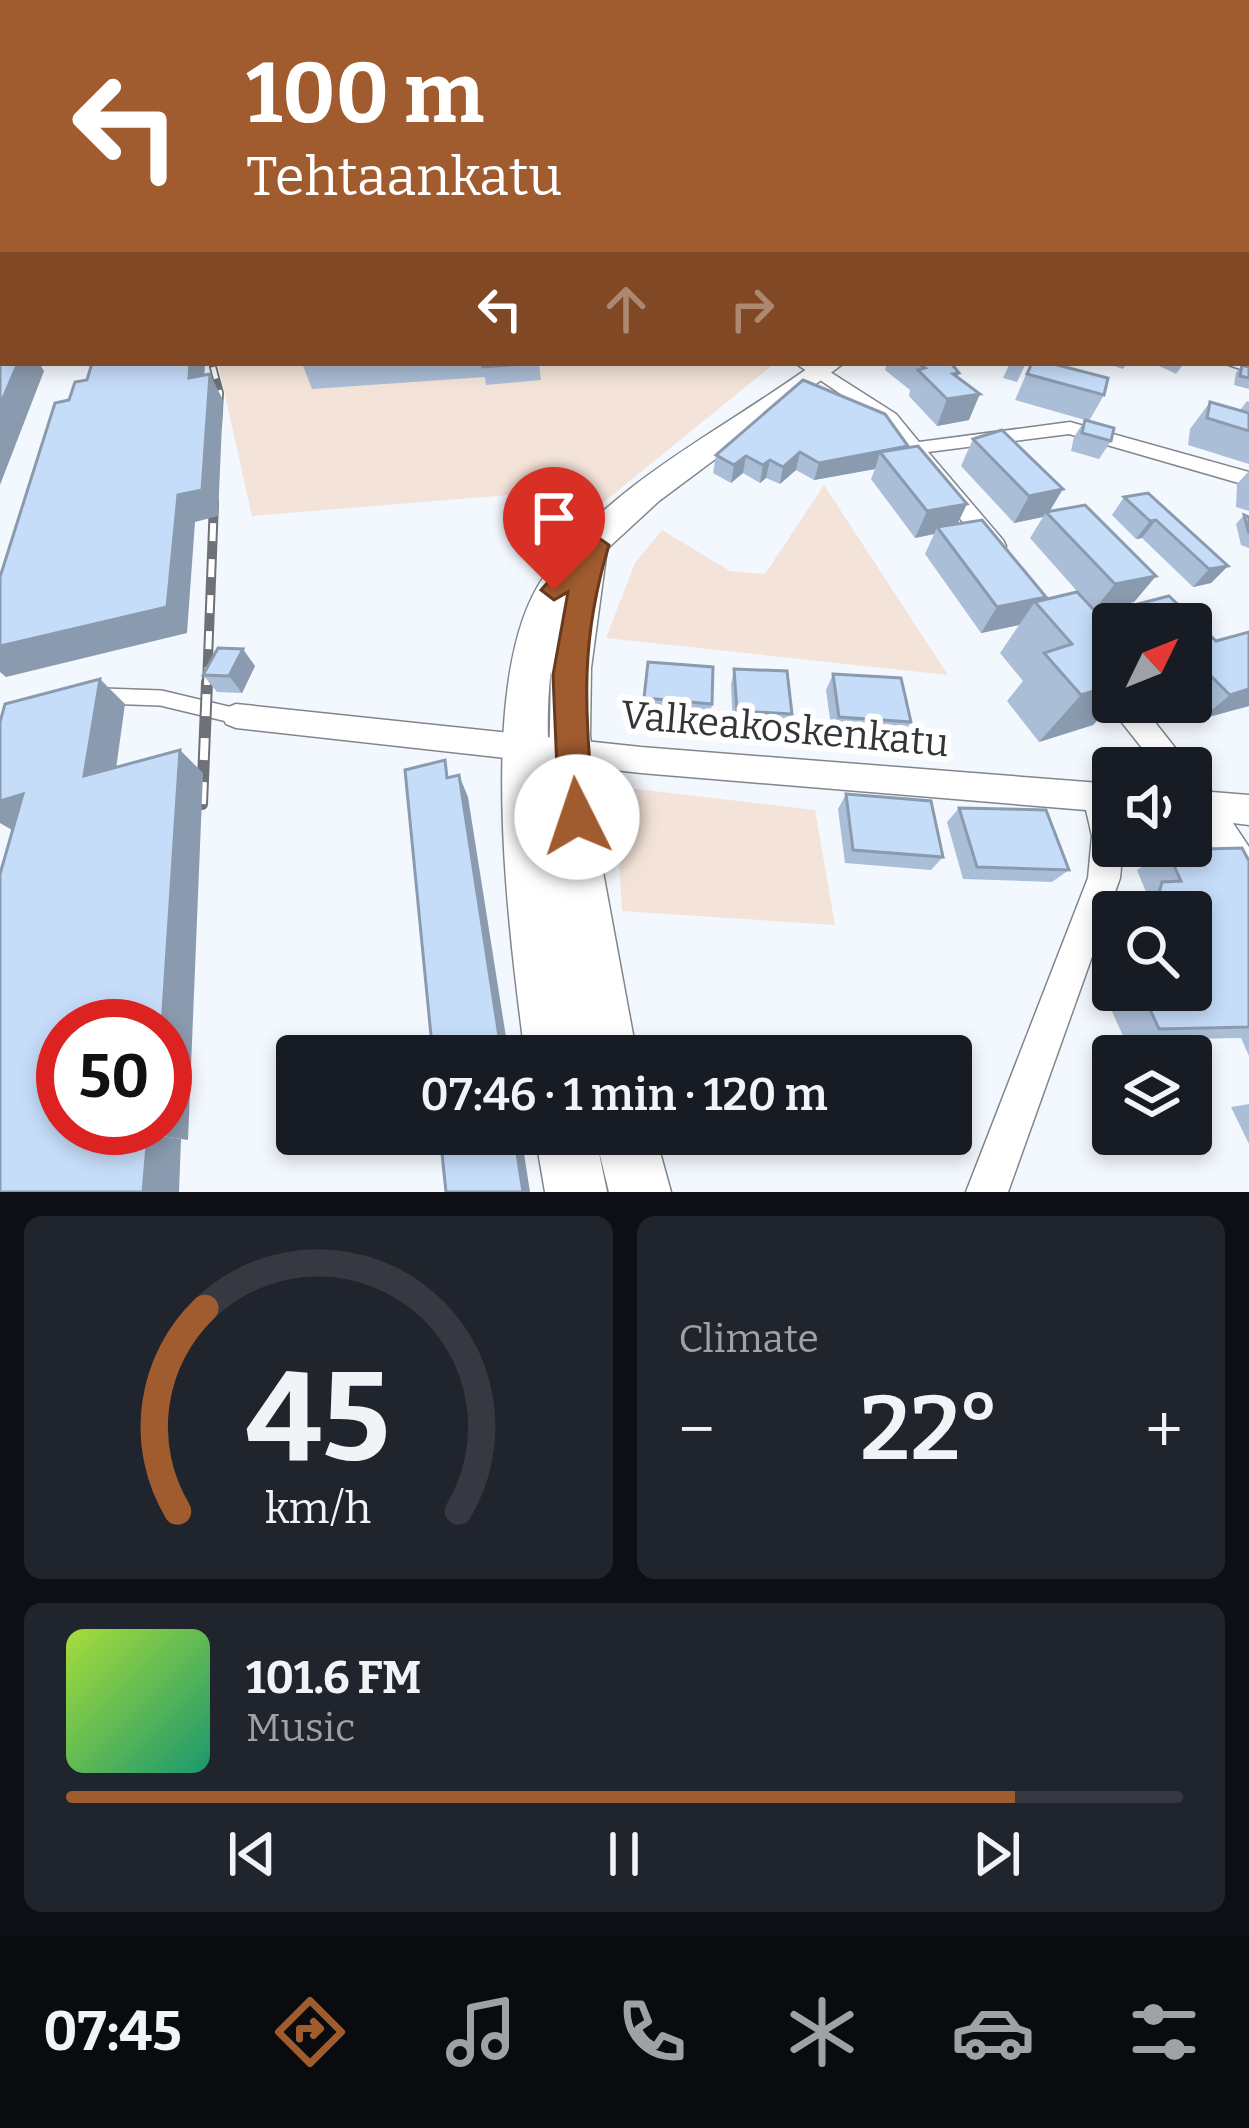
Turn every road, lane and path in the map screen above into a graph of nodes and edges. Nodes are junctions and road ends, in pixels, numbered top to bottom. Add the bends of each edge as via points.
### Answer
1 (817, 366) edge
2 (819, 366) edge
3 (910, 441) junction
4 (1249, 479) edge
5 (1012, 566) edge
6 (81, 698) edge
7 (236, 716) joint
8 (1139, 723) edge
9 (1158, 747) edge
10 (550, 748) junction
11 (1092, 796) edge
12 (1212, 802) edge
13 (1249, 810) edge
14 (1212, 822) edge
15 (1105, 867) edge
16 (1249, 874) edge
17 (550, 1035) edge
18 (605, 1035) edge
19 (569, 1155) edge
20 (631, 1155) edge
21 (577, 1192) edge
22 (640, 1192) edge
23 (987, 1192) edge

1 - 10 main road via 596,545
2 - 3 street
3 - 4 street via 1070,428
3 - 5 street
6 - 7 lane via 161,698
7 - 10 street, Valkeakoskenkatu
8 - 9 street
10 - 11 street, Valkeakoskenkatu
10 - 17 main road via 530,894
10 - 18 main road
12 - 13 street
14 - 16 street
15 - 23 street
19 - 21 main road
20 - 22 main road

